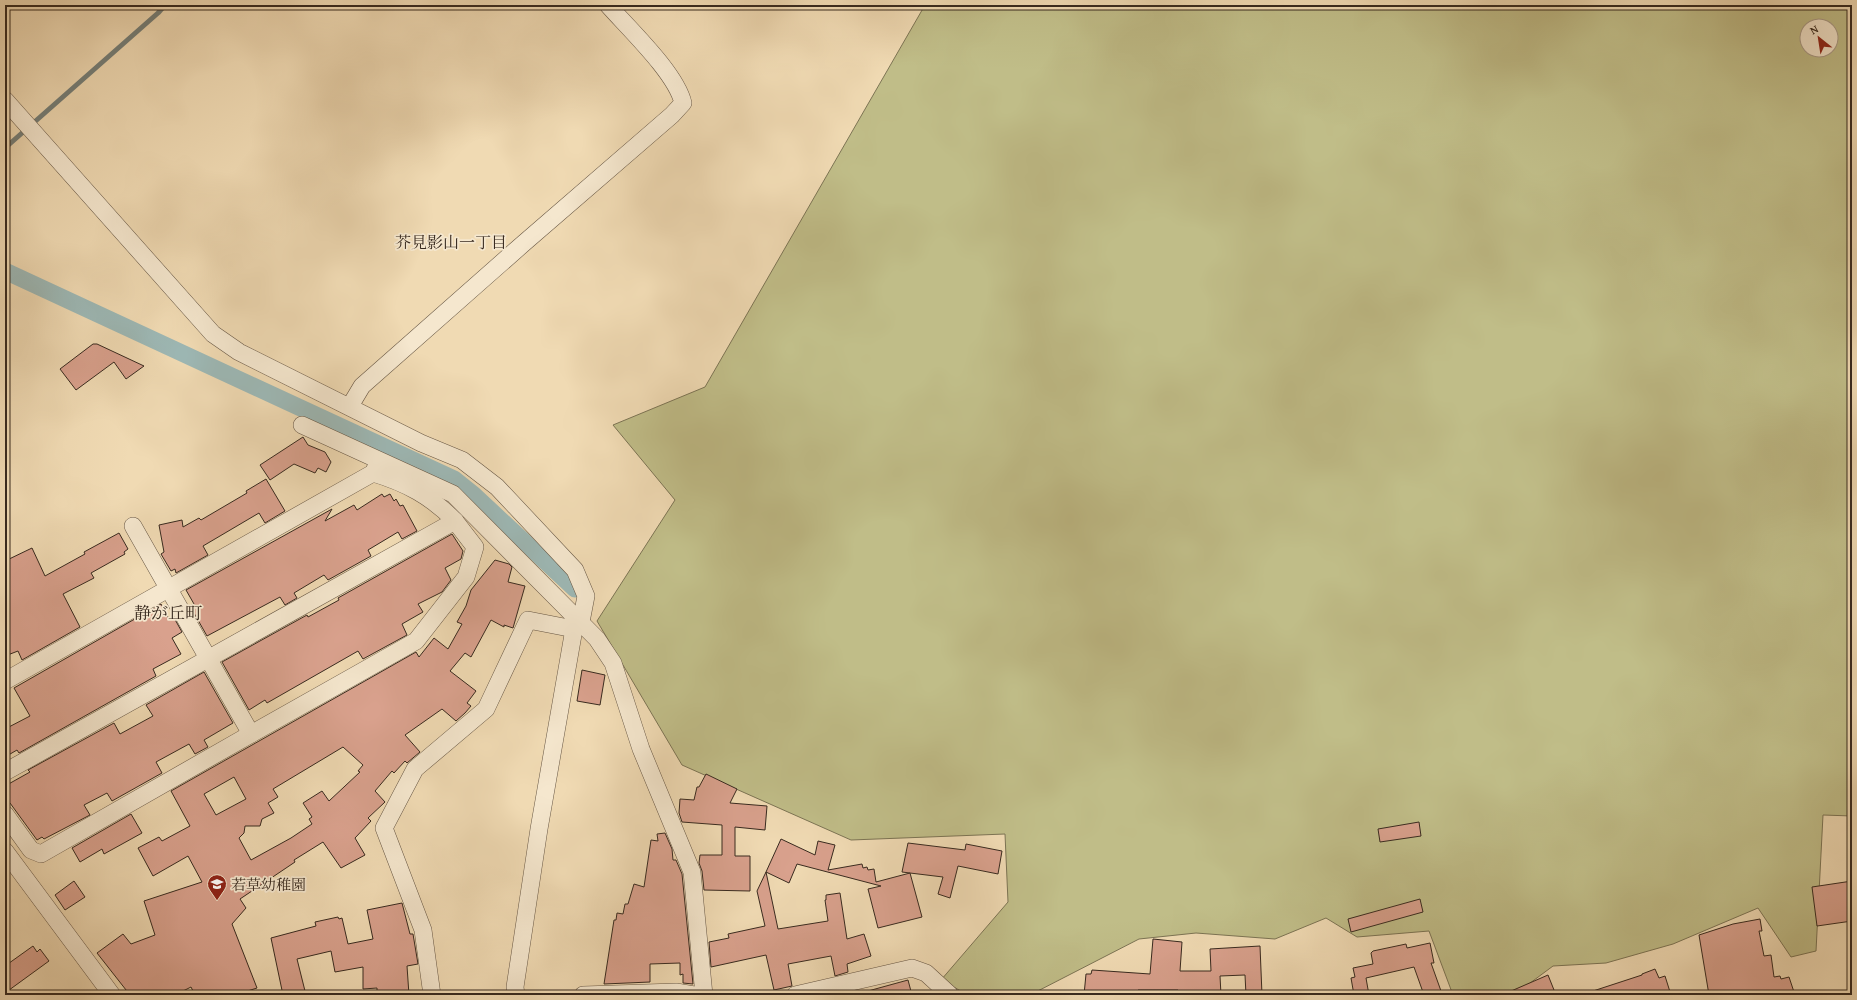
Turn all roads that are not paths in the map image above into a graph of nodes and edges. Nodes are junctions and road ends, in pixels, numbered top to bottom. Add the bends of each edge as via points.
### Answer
1 (608, 5) edge
2 (5, 100) edge
3 (350, 406) junction
4 (302, 425) dead end
5 (377, 466) junction
6 (455, 521) junction
7 (133, 526) dead end
8 (168, 589) junction
9 (578, 626) junction
10 (208, 658) junction
11 (5, 681) edge
12 (251, 734) junction
13 (5, 772) edge
14 (5, 814) edge
15 (5, 851) edge
16 (112, 995) edge
17 (432, 995) edge
18 (516, 995) edge
19 (583, 995) edge
20 (694, 995) edge
21 (704, 995) edge
22 (795, 995) edge
23 (950, 995) edge

1 - 3 street via 662,66 680,93 683,103 362,386
2 - 3 street via 213,334 239,352
3 - 9 street via 421,443 462,460 497,488 575,570 586,596
4 - 5 street
5 - 6 street via 441,506
5 - 8 street
5 - 9 street via 453,494
6 - 10 street
6 - 12 street via 475,547 466,577 416,641
7 - 8 street
8 - 10 street
8 - 11 street
9 - 17 street via 528,620 486,709 415,769 384,828 423,930
9 - 18 street via 538,837 515,987
9 - 21 street via 597,639 613,663 641,749 692,872
10 - 12 street
10 - 13 street
12 - 14 street via 41,854 31,850
15 - 16 street
19 - 20 street via 676,992
22 - 23 street via 912,968 926,973

